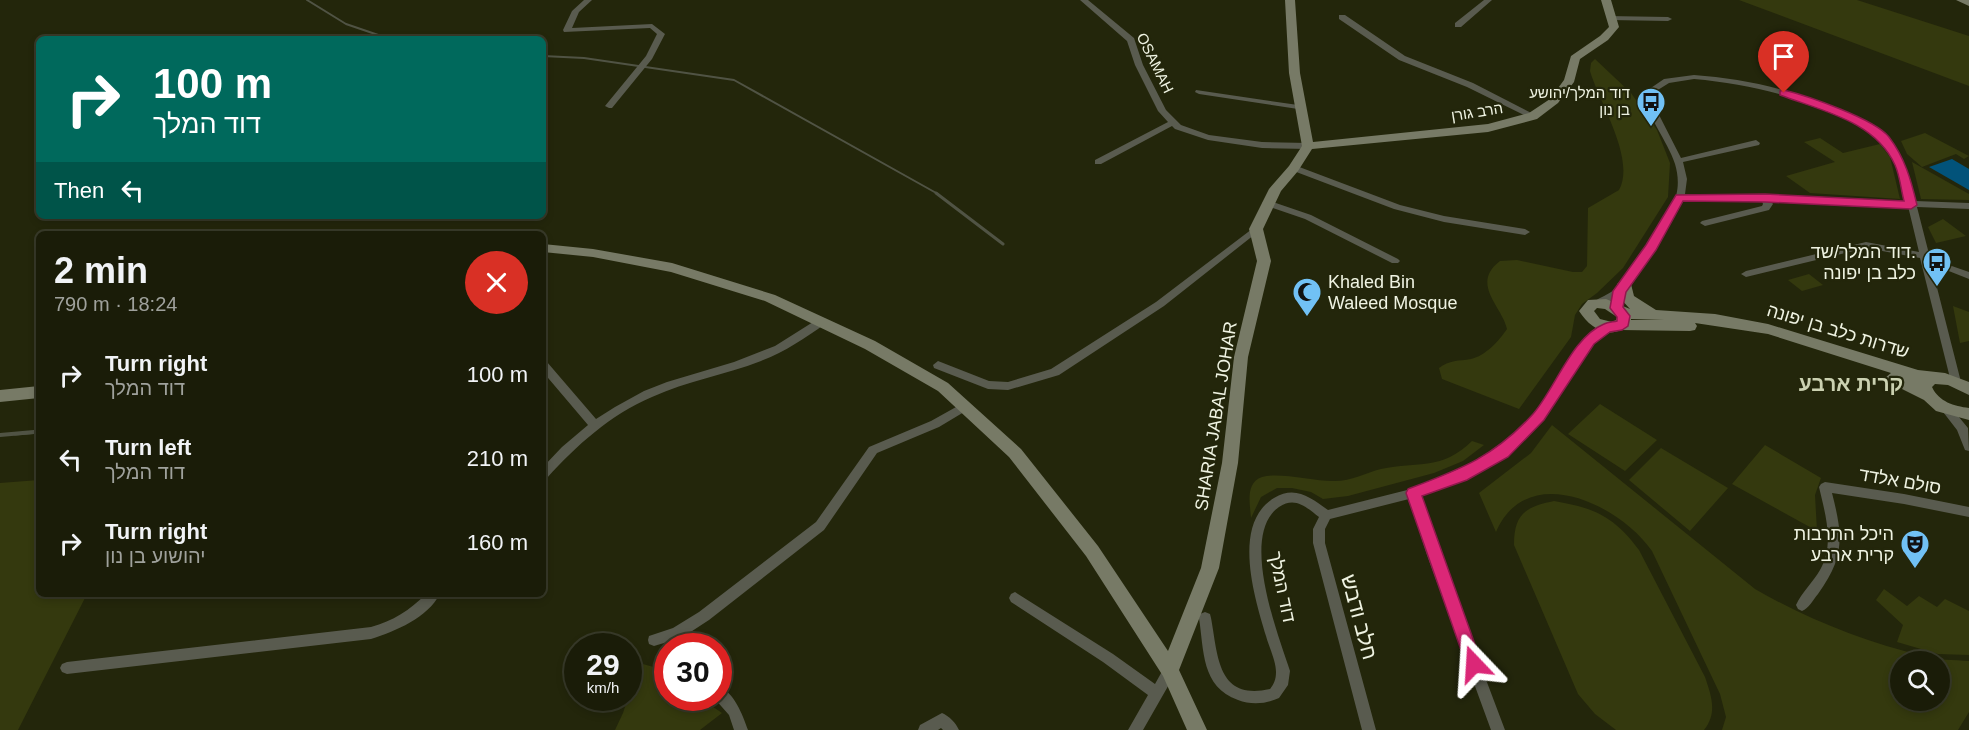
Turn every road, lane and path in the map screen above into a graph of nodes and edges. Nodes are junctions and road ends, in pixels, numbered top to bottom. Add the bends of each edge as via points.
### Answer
1 (588, 0) edge
2 (1084, 0) edge
3 (1290, 0) edge
4 (1488, 0) edge
5 (1606, 0) edge
6 (1961, 0) edge
7 (1969, 3) edge
8 (1342, 17) dead end
9 (1610, 18) junction
10 (1668, 19) dead end
11 (1458, 25) dead end
12 (1199, 92) dead end
13 (609, 106) dead end
14 (1298, 107) junction
15 (1533, 116) junction
16 (1172, 123) junction
17 (1756, 143) dead end
18 (1308, 146) junction
19 (1678, 161) junction
20 (1098, 162) dead end
21 (1294, 168) junction
22 (1680, 198) junction
23 (1765, 198) junction
24 (1267, 203) junction
25 (1911, 205) junction
26 (1969, 206) edge
27 (1705, 223) dead end
28 (1256, 229) junction
29 (1525, 232) dead end
30 (546, 248) edge
31 (1925, 256) junction
32 (1395, 261) dead end
33 (1746, 274) dead end
34 (1969, 276) edge
35 (1622, 287) junction
36 (1598, 303) junction
37 (1665, 315) junction
38 (1616, 318) junction
39 (1590, 319) junction
40 (821, 321) junction
41 (1589, 340) junction
42 (938, 365) dead end
43 (546, 369) edge
44 (1935, 378) junction
45 (1965, 386) edge
46 (36, 392) edge
47 (0, 396) edge
48 (1929, 396) junction
49 (965, 406) junction
50 (1944, 408) junction
51 (1969, 415) edge
52 (595, 426) junction
53 (1967, 441) edge
54 (546, 472) edge
55 (1413, 493) junction
56 (1969, 512) edge
57 (1326, 515) junction
58 (431, 597) edge
59 (1015, 598) dead end
60 (1802, 605) dead end
61 (1205, 618) dead end
62 (677, 633) edge
63 (67, 668) dead end
64 (1170, 670) junction
65 (1156, 693) junction
66 (732, 709) edge
67 (741, 730) edge
68 (925, 730) edge
69 (952, 730) edge
70 (1135, 730) edge
71 (1197, 730) edge
72 (1369, 730) edge
73 (1498, 730) edge

1 - 13 street via 576,11 567,30 652,26 660,34 649,57
2 - 16 street, OSAMAH via 1131,40 1139,65
3 - 14 street
4 - 11 street
5 - 9 street
6 - 7 street
8 - 15 street via 1402,58
9 - 10 street
9 - 15 street, הרב גורן via 1614,27 1575,58 1570,80 1554,100
12 - 14 street
14 - 18 street
15 - 18 street, הרב גורן via 1488,128
16 - 18 street via 1208,137 1263,145
16 - 20 street
17 - 19 street
18 - 21 street
19 - 22 street via 1682,177
19 - 25 street via 1650,104 1649,92 1657,82 1673,77 1720,78 1796,96 1869,127 1884,137 1898,157
21 - 24 street
21 - 29 street via 1397,207
22 - 23 street
22 - 35 street
23 - 25 street
23 - 27 street via 1766,208
24 - 28 street
24 - 32 street via 1308,217
25 - 26 street
25 - 31 street
28 - 42 street via 1160,304 1055,372 998,386
28 - 64 street, SHARIA JABAL JOHAR via 1264,261 1241,357 1230,463 1210,568
30 - 40 street via 672,268 770,298
31 - 33 street via 1877,245 1857,245
31 - 34 street
31 - 45 street
35 - 36 street via 1611,298
35 - 37 street via 1626,298 1644,311
35 - 38 street
36 - 38 street
36 - 39 street via 1587,308
37 - 38 street, שדרות כלב בן יפונה
37 - 44 street, שדרות כלב בן יפונה via 1765,328
38 - 39 street
38 - 41 street
38 - 48 street, שדרות כלב בן יפונה via 1710,328 1767,339 1852,363
39 - 41 street
40 - 49 street via 935,382
40 - 52 street via 762,358 650,393
41 - 55 street via 1539,416 1503,453 1462,475
43 - 52 street
44 - 45 street, שדרות כלב בן יפונה
44 - 48 street via 1924,386
46 - 47 street
48 - 50 street, שדרות כלב בן יפונה
49 - 62 street via 935,424 873,450 820,526
49 - 64 street via 1015,453 1092,551
50 - 51 street
50 - 53 street
51 - 53 street
52 - 54 street
55 - 57 street
55 - 73 street
56 - 60 street, סולם אלדד via 1825,487 1833,521 1832,558
57 - 61 street, דוד המלך via 1301,497 1285,496 1267,510 1255,538 1259,581 1283,671 1281,685 1274,694 1262,698 1237,694 1216,675
57 - 72 street, חלב ודבש via 1318,529 1318,543
58 - 63 street via 405,620 371,633
59 - 65 street
64 - 65 street
64 - 71 street
65 - 70 street
66 - 67 street
68 - 69 street via 942,720

